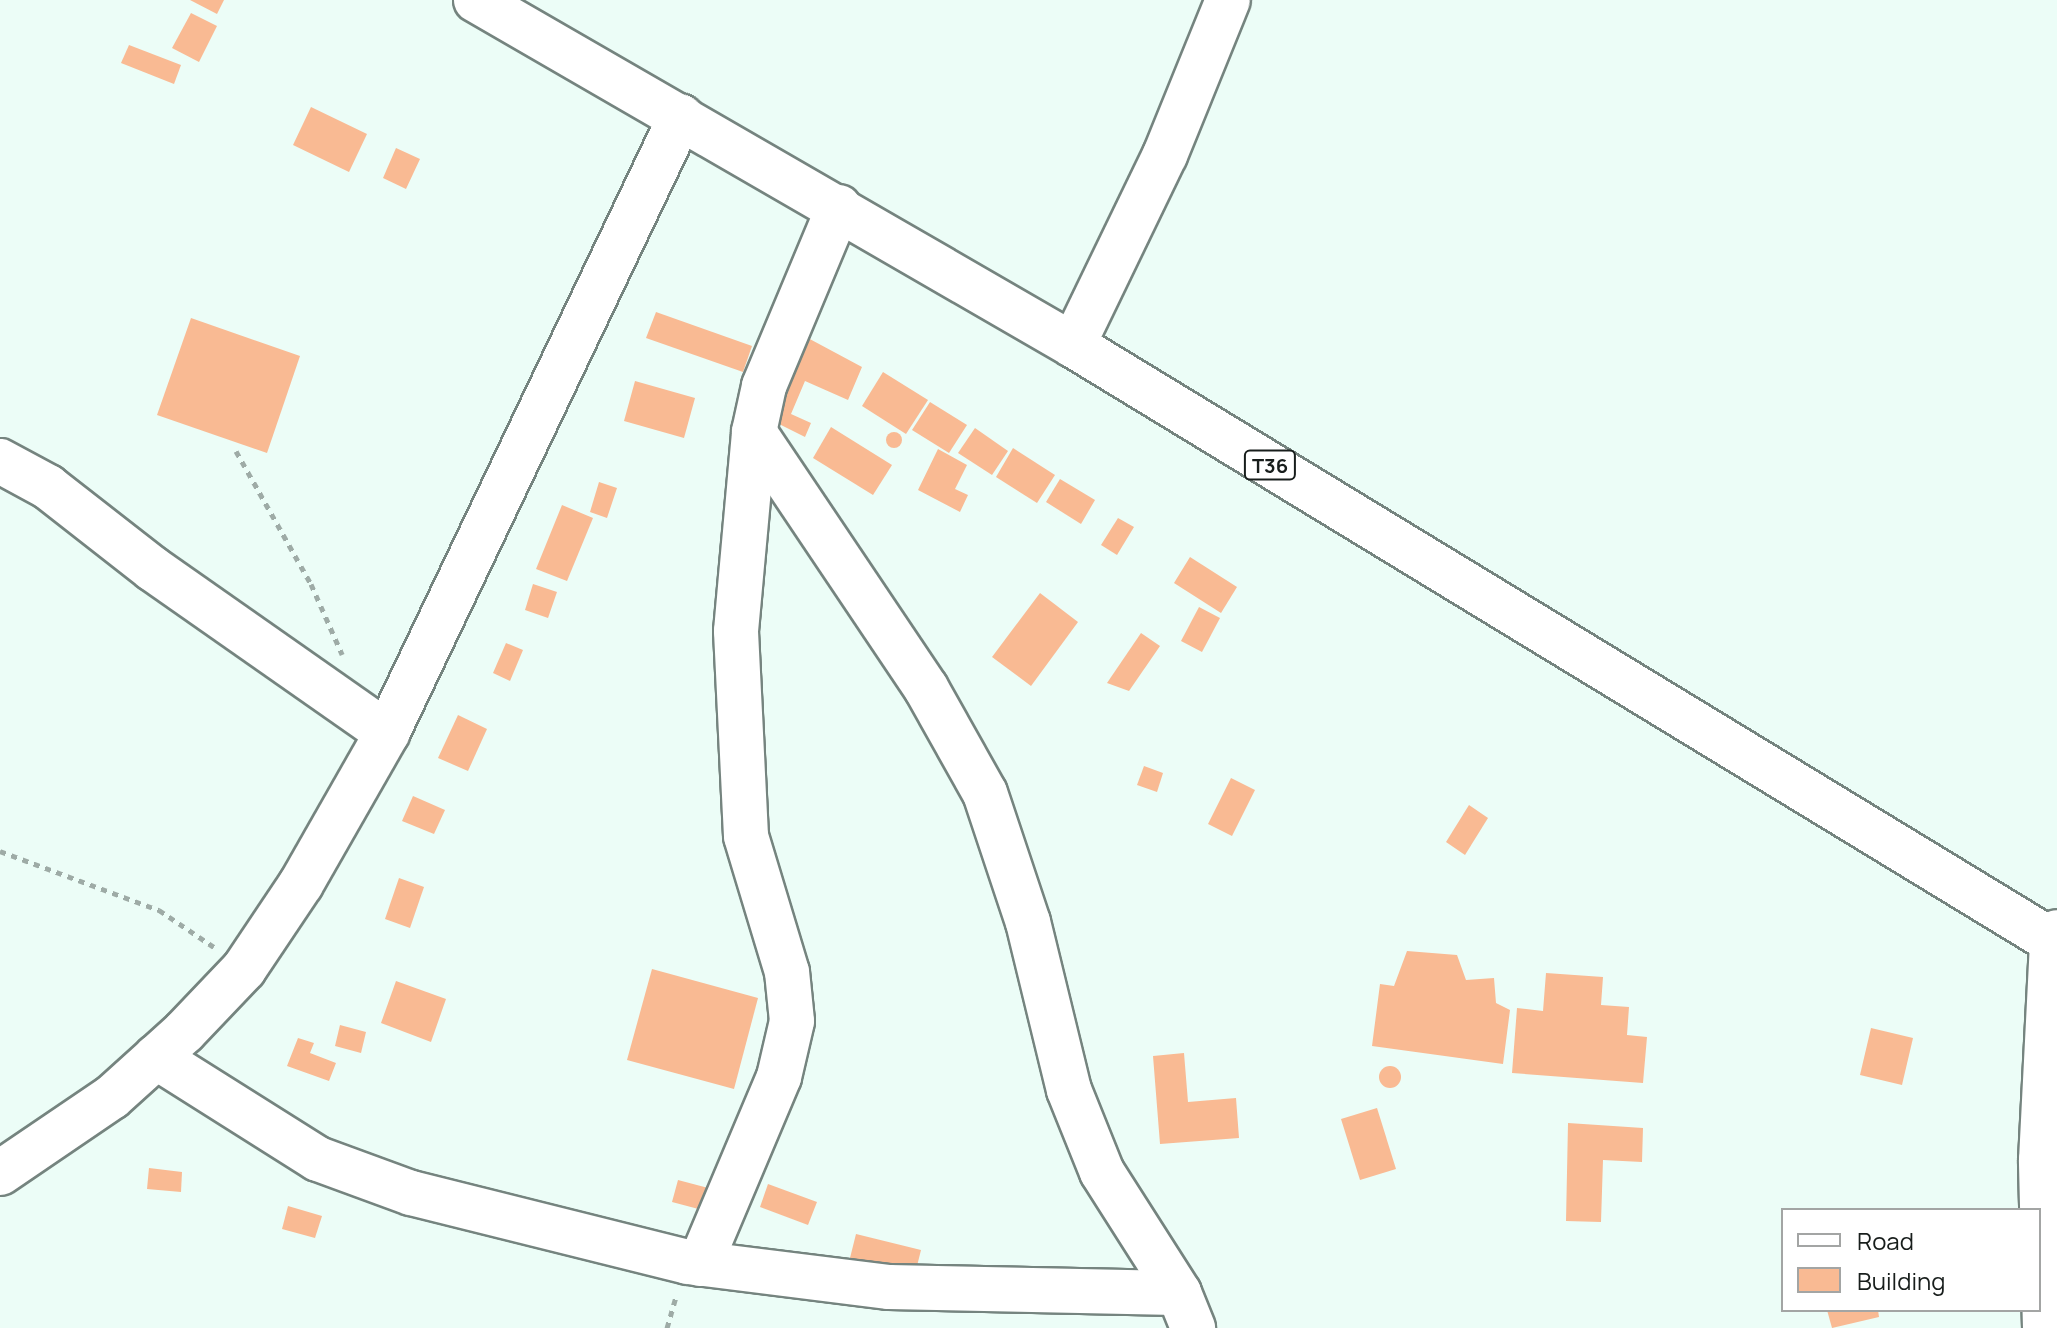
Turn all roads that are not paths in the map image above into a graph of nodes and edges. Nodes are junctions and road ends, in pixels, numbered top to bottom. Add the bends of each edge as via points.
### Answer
1 (476, 0) edge
2 (1228, 0) edge
3 (681, 116) junction
4 (839, 207) junction
5 (1073, 345) junction
6 (754, 432) junction
7 (0, 461) edge
8 (373, 723) junction
9 (2055, 939) edge
10 (156, 1057) junction
11 (0, 1173) edge
12 (700, 1264) junction
13 (1186, 1310) edge
14 (2045, 1328) edge

1 - 3 main road, T36
2 - 5 main road via 1165,155
3 - 4 main road, T36
3 - 8 main road
4 - 5 main road, T36
4 - 6 main road via 764,386
5 - 9 main road, T36
6 - 12 main road via 736,631 743,801 753,869 787,972 792,1021 779,1077
6 - 13 main road via 926,688 985,793 1028,922 1069,1090 1102,1172
7 - 8 main road via 48,487 153,569
8 - 10 main road via 301,884 244,969
9 - 14 main road via 2041,1160
10 - 11 main road via 112,1097
10 - 12 main road via 318,1159 411,1193
12 - 13 main road via 889,1287

